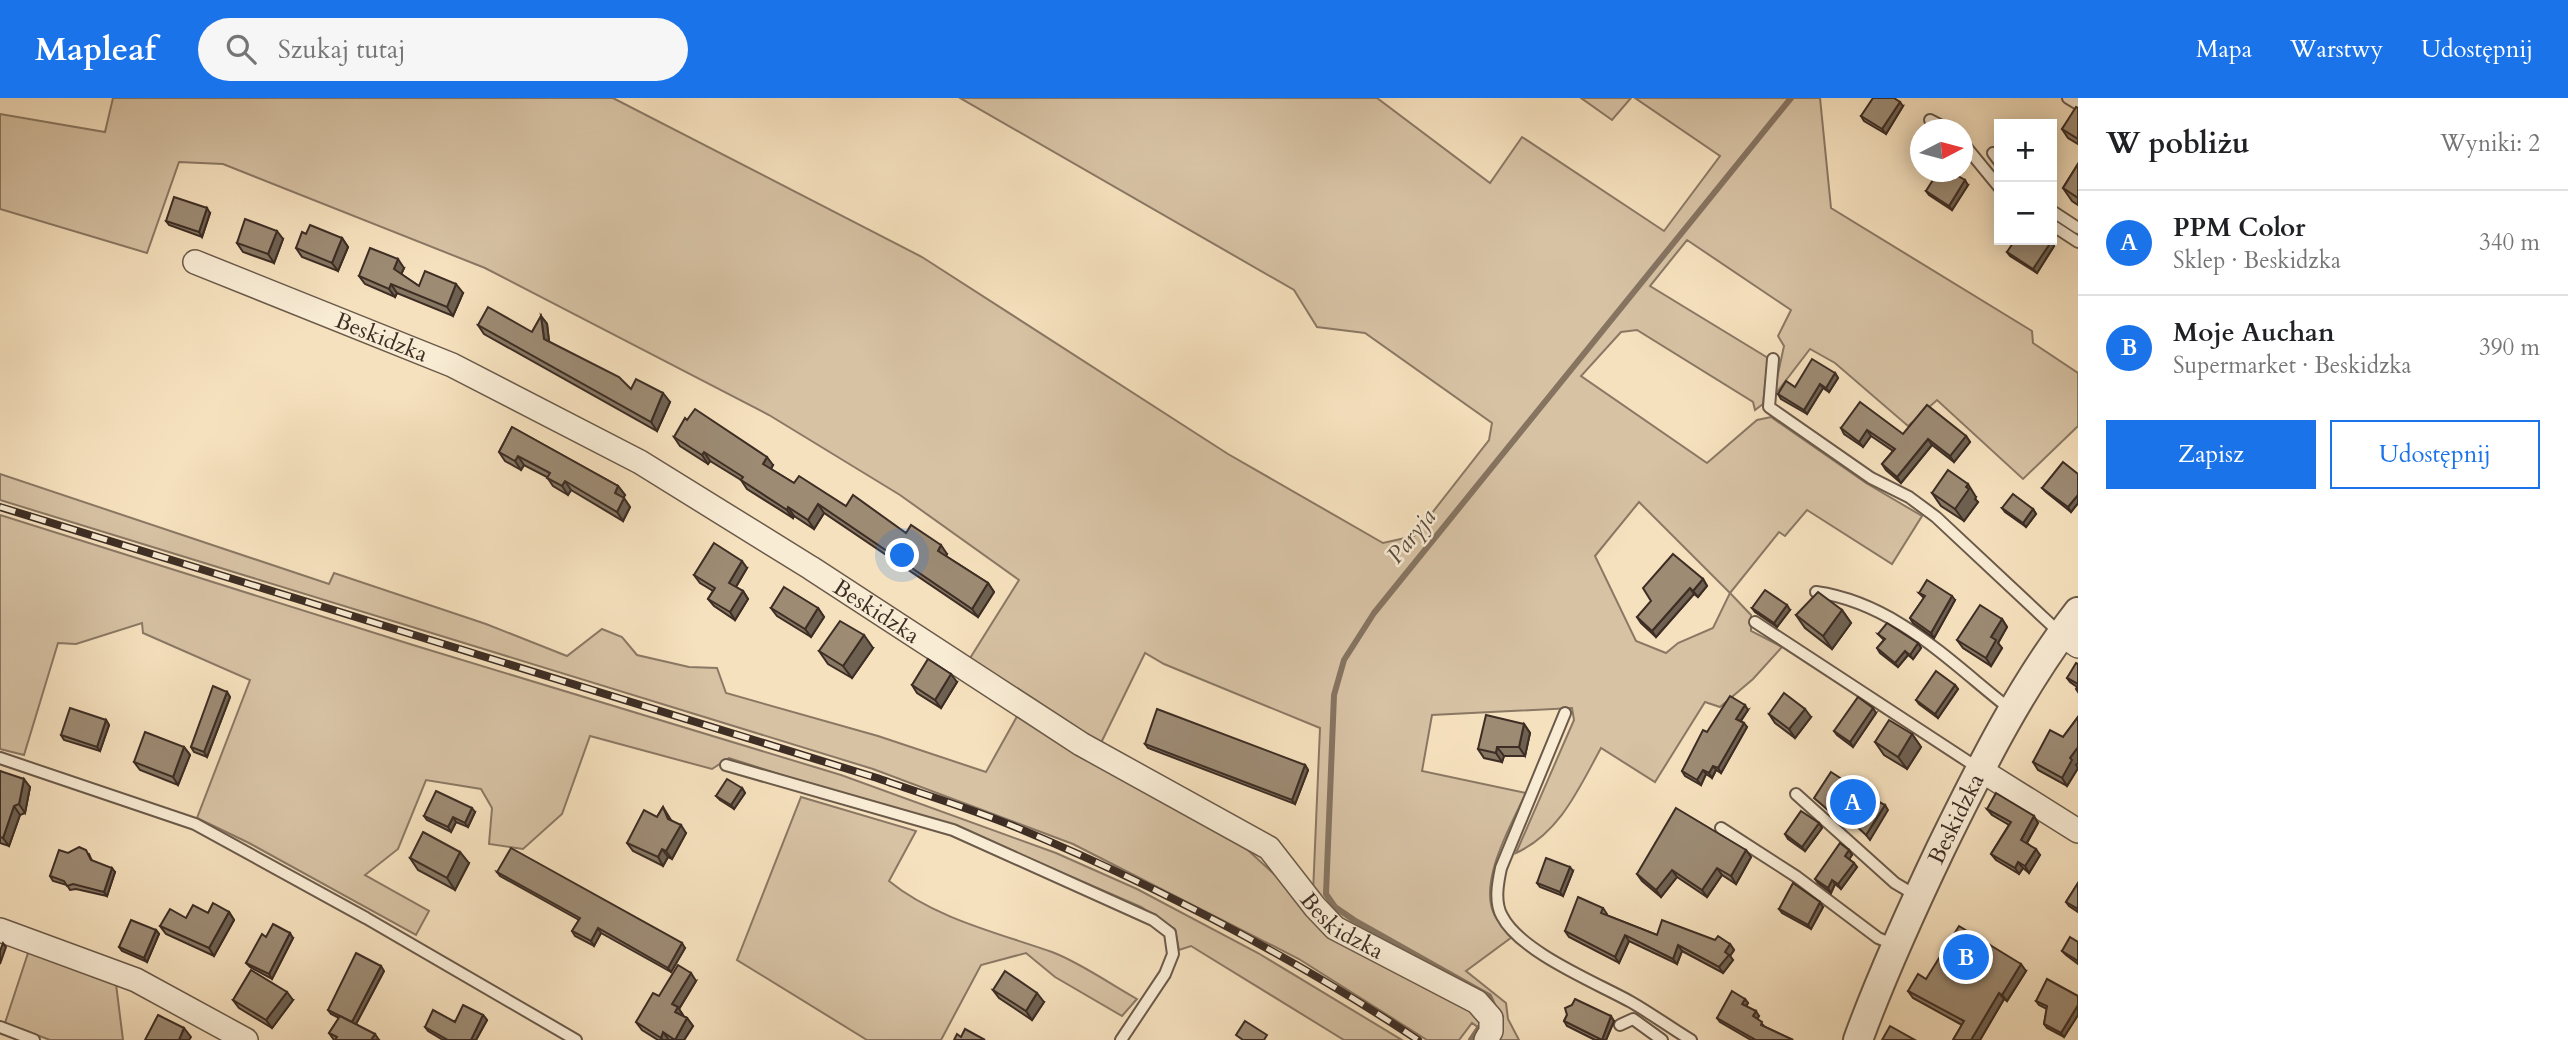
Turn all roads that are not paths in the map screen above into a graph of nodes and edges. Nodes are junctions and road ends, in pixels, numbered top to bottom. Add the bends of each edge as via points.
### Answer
1 (2068, 98) edge
2 (2078, 104) edge
3 (1973, 155) edge
4 (1995, 182) edge
5 (2057, 214) edge
6 (2057, 228) edge
7 (2078, 228) edge
8 (2078, 242) edge
9 (195, 262) dead end
10 (1773, 359) dead end
11 (1816, 592) edge
12 (1755, 622) dead end
13 (2072, 631) edge
14 (2013, 711) junction
15 (1565, 713) dead end
16 (0, 758) edge
17 (726, 765) dead end
18 (1979, 769) junction
19 (1796, 794) dead end
20 (1721, 828) dead end
21 (2078, 831) edge
22 (1918, 897) junction
23 (0, 930) edge
24 (1896, 946) junction
25 (1620, 1025) dead end
26 (0, 1027) edge
27 (34, 1040) edge
28 (246, 1040) edge
29 (576, 1040) edge
30 (1121, 1040) edge
31 (1486, 1040) edge
32 (1662, 1040) edge
33 (1691, 1040) edge
34 (1858, 1040) edge

1 - 2 lane
3 - 4 lane
5 - 7 lane
6 - 8 lane
9 - 31 street, Beskidzka via 452,365 640,462 1081,744 1269,848 1335,928 1477,1002 1491,1018
10 - 13 lane via 1769,407 1871,478 1909,497
11 - 14 lane via 1847,596 1891,616
12 - 18 lane
13 - 14 street, Beskidzka
14 - 18 street, Beskidzka
15 - 33 lane via 1501,868 1497,889 1502,916 1529,945
16 - 29 lane via 195,824
17 - 30 lane via 953,830 1153,920 1170,933 1173,954 1165,974
18 - 21 street
18 - 22 street, Beskidzka
19 - 22 lane via 1895,883
20 - 24 lane
22 - 24 street, Beskidzka
23 - 28 street via 136,980
24 - 34 street, Beskidzka
25 - 32 lane via 1633,1019
26 - 27 lane

